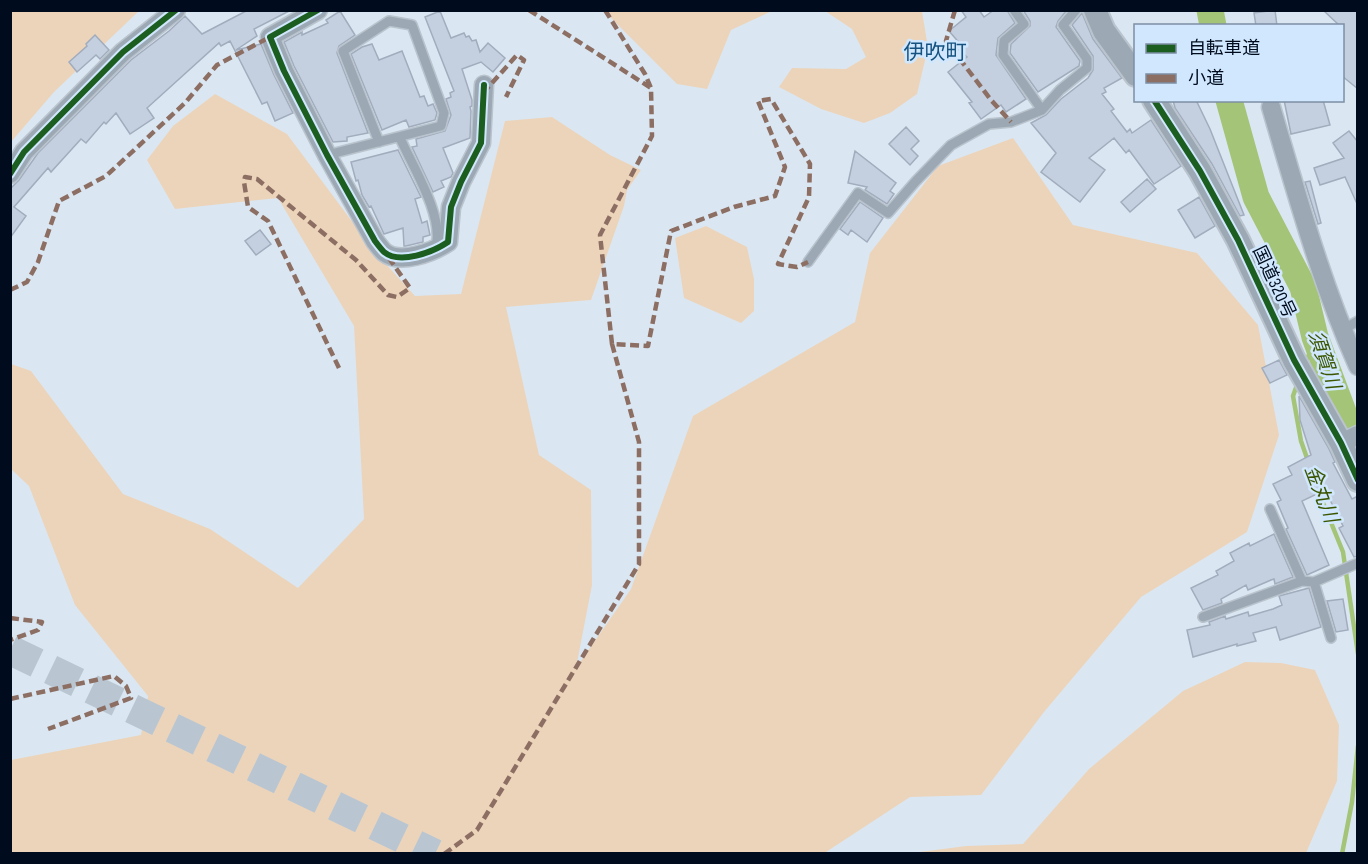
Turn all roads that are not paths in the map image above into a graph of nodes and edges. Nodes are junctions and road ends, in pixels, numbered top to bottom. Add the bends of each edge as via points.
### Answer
1 (177, 10) edge
2 (318, 10) edge
3 (1014, 10) edge
4 (1076, 10) edge
5 (1095, 10) edge
6 (1134, 72) edge
7 (484, 85) dead end
8 (1155, 102) edge
9 (1272, 107) dead end
10 (1042, 110) junction
11 (400, 138) junction
12 (379, 142) junction
13 (327, 155) junction
14 (10, 174) edge
15 (435, 251) junction
16 (808, 262) dead end
17 (1350, 326) edge
18 (1358, 366) edge
19 (1348, 439) edge
20 (1358, 480) edge
21 (1270, 509) dead end
22 (1355, 564) edge
23 (1302, 581) junction
24 (1314, 582) junction
25 (1203, 617) dead end
26 (1331, 638) dead end

1 - 14 street via 123,52 24,152
2 - 13 street via 270,37
3 - 10 lane via 1024,24 1004,41 1003,55
4 - 10 lane via 1063,26 1087,59 1087,68
5 - 6 street via 1104,31
7 - 15 street via 480,143 451,207 448,242
8 - 19 street, 国道320号 via 1238,240 1300,369
9 - 17 street via 1322,277
10 - 16 lane via 1011,122 989,124 951,145 888,213 858,193
11 - 12 lane
11 - 12 lane via 441,126 444,113 412,25 389,21 343,51
11 - 15 lane via 436,215 439,236
12 - 13 lane
13 - 15 street via 375,242 386,254 398,257
17 - 18 street
19 - 20 street, 国道320号
21 - 23 lane
22 - 24 lane
23 - 24 lane
23 - 25 lane
24 - 26 lane

